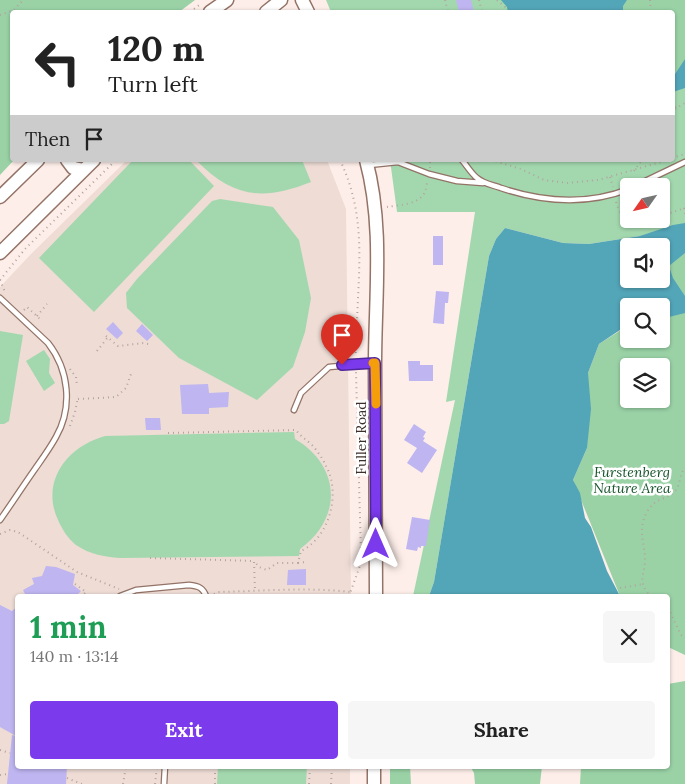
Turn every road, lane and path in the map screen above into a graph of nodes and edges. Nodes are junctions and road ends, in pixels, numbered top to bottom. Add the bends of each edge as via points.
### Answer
1 (23, 0) edge
2 (206, 0) edge
3 (227, 0) edge
4 (281, 0) edge
5 (497, 0) edge
6 (14, 10) edge
7 (193, 10) edge
8 (213, 10) edge
9 (268, 10) edge
10 (505, 10) edge
11 (685, 103) edge
12 (676, 108) edge
13 (36, 162) edge
14 (68, 162) edge
15 (92, 162) edge
16 (114, 162) edge
17 (341, 162) edge
18 (430, 162) edge
19 (464, 162) edge
20 (498, 162) edge
21 (640, 162) edge
22 (660, 162) edge
23 (685, 162) edge
24 (367, 163) edge
25 (83, 170) junction
26 (634, 170) junction
27 (429, 174) junction
28 (610, 177) junction
29 (652, 178) edge
30 (485, 183) junction
31 (620, 192) edge
32 (615, 194) junction
33 (0, 197) edge
34 (386, 207) dead end
35 (684, 208) edge
36 (620, 212) edge
37 (670, 213) edge
38 (685, 214) edge
39 (0, 253) edge
40 (0, 280) edge
41 (6, 294) dead end
42 (0, 298) edge
43 (47, 304) dead end
44 (24, 310) dead end
45 (36, 316) junction
46 (40, 319) dead end
47 (152, 345) dead end
48 (97, 351) dead end
49 (375, 363) junction
50 (356, 364) junction
51 (130, 374) dead end
52 (294, 410) dead end
53 (70, 425) dead end
54 (168, 433) dead end
55 (685, 468) edge
56 (0, 520) edge
57 (0, 534) edge
58 (150, 558) dead end
59 (254, 561) junction
60 (305, 562) dead end
61 (298, 563) junction
62 (75, 584) dead end
63 (643, 584) junction
64 (620, 588) dead end
65 (136, 590) junction
66 (256, 591) junction
67 (351, 592) joint
68 (84, 594) edge
69 (125, 594) edge
70 (205, 594) edge
71 (216, 594) edge
72 (376, 594) edge
73 (648, 594) edge
74 (670, 612) edge
75 (685, 638) edge
76 (0, 750) edge
77 (10, 753) dead end
78 (126, 769) edge
79 (157, 769) edge
80 (165, 769) edge
81 (215, 769) edge
82 (310, 769) edge
83 (332, 769) edge
84 (374, 769) edge
85 (8, 774) dead end
86 (0, 775) edge
87 (68, 778) dead end
88 (82, 784) edge
89 (123, 784) edge
90 (155, 784) edge
91 (164, 784) edge
92 (215, 784) edge
93 (309, 784) edge
94 (332, 784) edge
95 (374, 784) edge

1 - 6 path
2 - 7 path
3 - 8 main road
4 - 9 main road
5 - 10 path
11 - 12 path
13 - 33 main road
14 - 25 main road via 73,168
15 - 25 main road
16 - 40 path via 24,249
17 - 50 path via 355,199 360,234
18 - 27 path
19 - 30 lane
20 - 28 path via 551,182 577,183
21 - 26 path
22 - 26 path
23 - 29 lane
24 - 27 lane via 398,162
24 - 49 main road, Fuller Road via 378,255
25 - 39 main road
26 - 28 path
27 - 30 lane
27 - 34 path via 425,193 420,198 408,204
28 - 32 path
30 - 32 lane via 518,194 560,200
31 - 32 lane
32 - 36 path
35 - 37 path
35 - 38 path
40 - 41 path
42 - 56 lane via 54,350 67,392 64,419 56,438
43 - 45 path
44 - 45 path via 27,307
45 - 46 path
47 - 48 path via 118,346 107,337
49 - 50 lane
49 - 72 main road, Fuller Road
50 - 52 lane via 329,367 301,393
50 - 67 path via 361,563
51 - 53 path via 126,388 116,397 78,398
54 - 61 path via 296,430 312,446 331,475 332,504 320,534 301,552
55 - 63 path via 674,493 654,502 641,527 645,562
57 - 65 path via 13,530 77,572 122,590
58 - 59 path
59 - 61 path via 268,570 277,563
59 - 66 path
60 - 61 path
62 - 68 path via 86,592
63 - 64 path
63 - 73 path
65 - 69 lane
65 - 70 lane via 196,586
66 - 67 path
66 - 71 path
74 - 75 path
76 - 77 path
78 - 89 path
79 - 90 path
80 - 91 lane
81 - 92 path
82 - 93 path
83 - 94 path
84 - 95 main road
85 - 86 path
87 - 88 path

